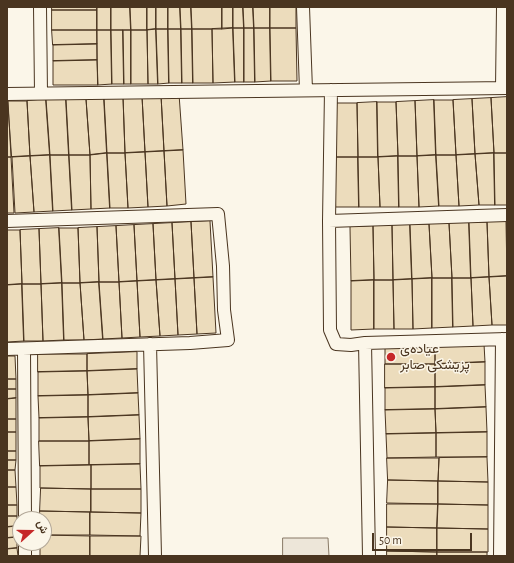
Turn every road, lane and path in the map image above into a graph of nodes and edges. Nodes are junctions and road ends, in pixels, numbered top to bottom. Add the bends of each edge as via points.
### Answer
1 (40, 7) edge
2 (303, 7) edge
3 (504, 7) edge
4 (504, 88) edge
5 (306, 90) junction
6 (331, 90) junction
7 (41, 93) junction
8 (7, 94) edge
9 (507, 215) edge
10 (7, 221) edge
11 (329, 221) junction
12 (505, 339) edge
13 (365, 343) junction
14 (150, 344) junction
15 (7, 349) edge
16 (24, 349) junction
17 (25, 511) edge
18 (155, 556) edge
19 (369, 556) edge
20 (500, 556) edge

1 - 7 street
2 - 5 street
3 - 4 street
4 - 6 street
5 - 6 street
5 - 7 street
6 - 11 street
7 - 8 street
9 - 11 street
10 - 14 street via 218,214 228,340
11 - 13 street via 330,330 336,344
12 - 13 street
12 - 20 street
13 - 19 street
14 - 16 street
14 - 18 street
15 - 16 street
16 - 17 street

